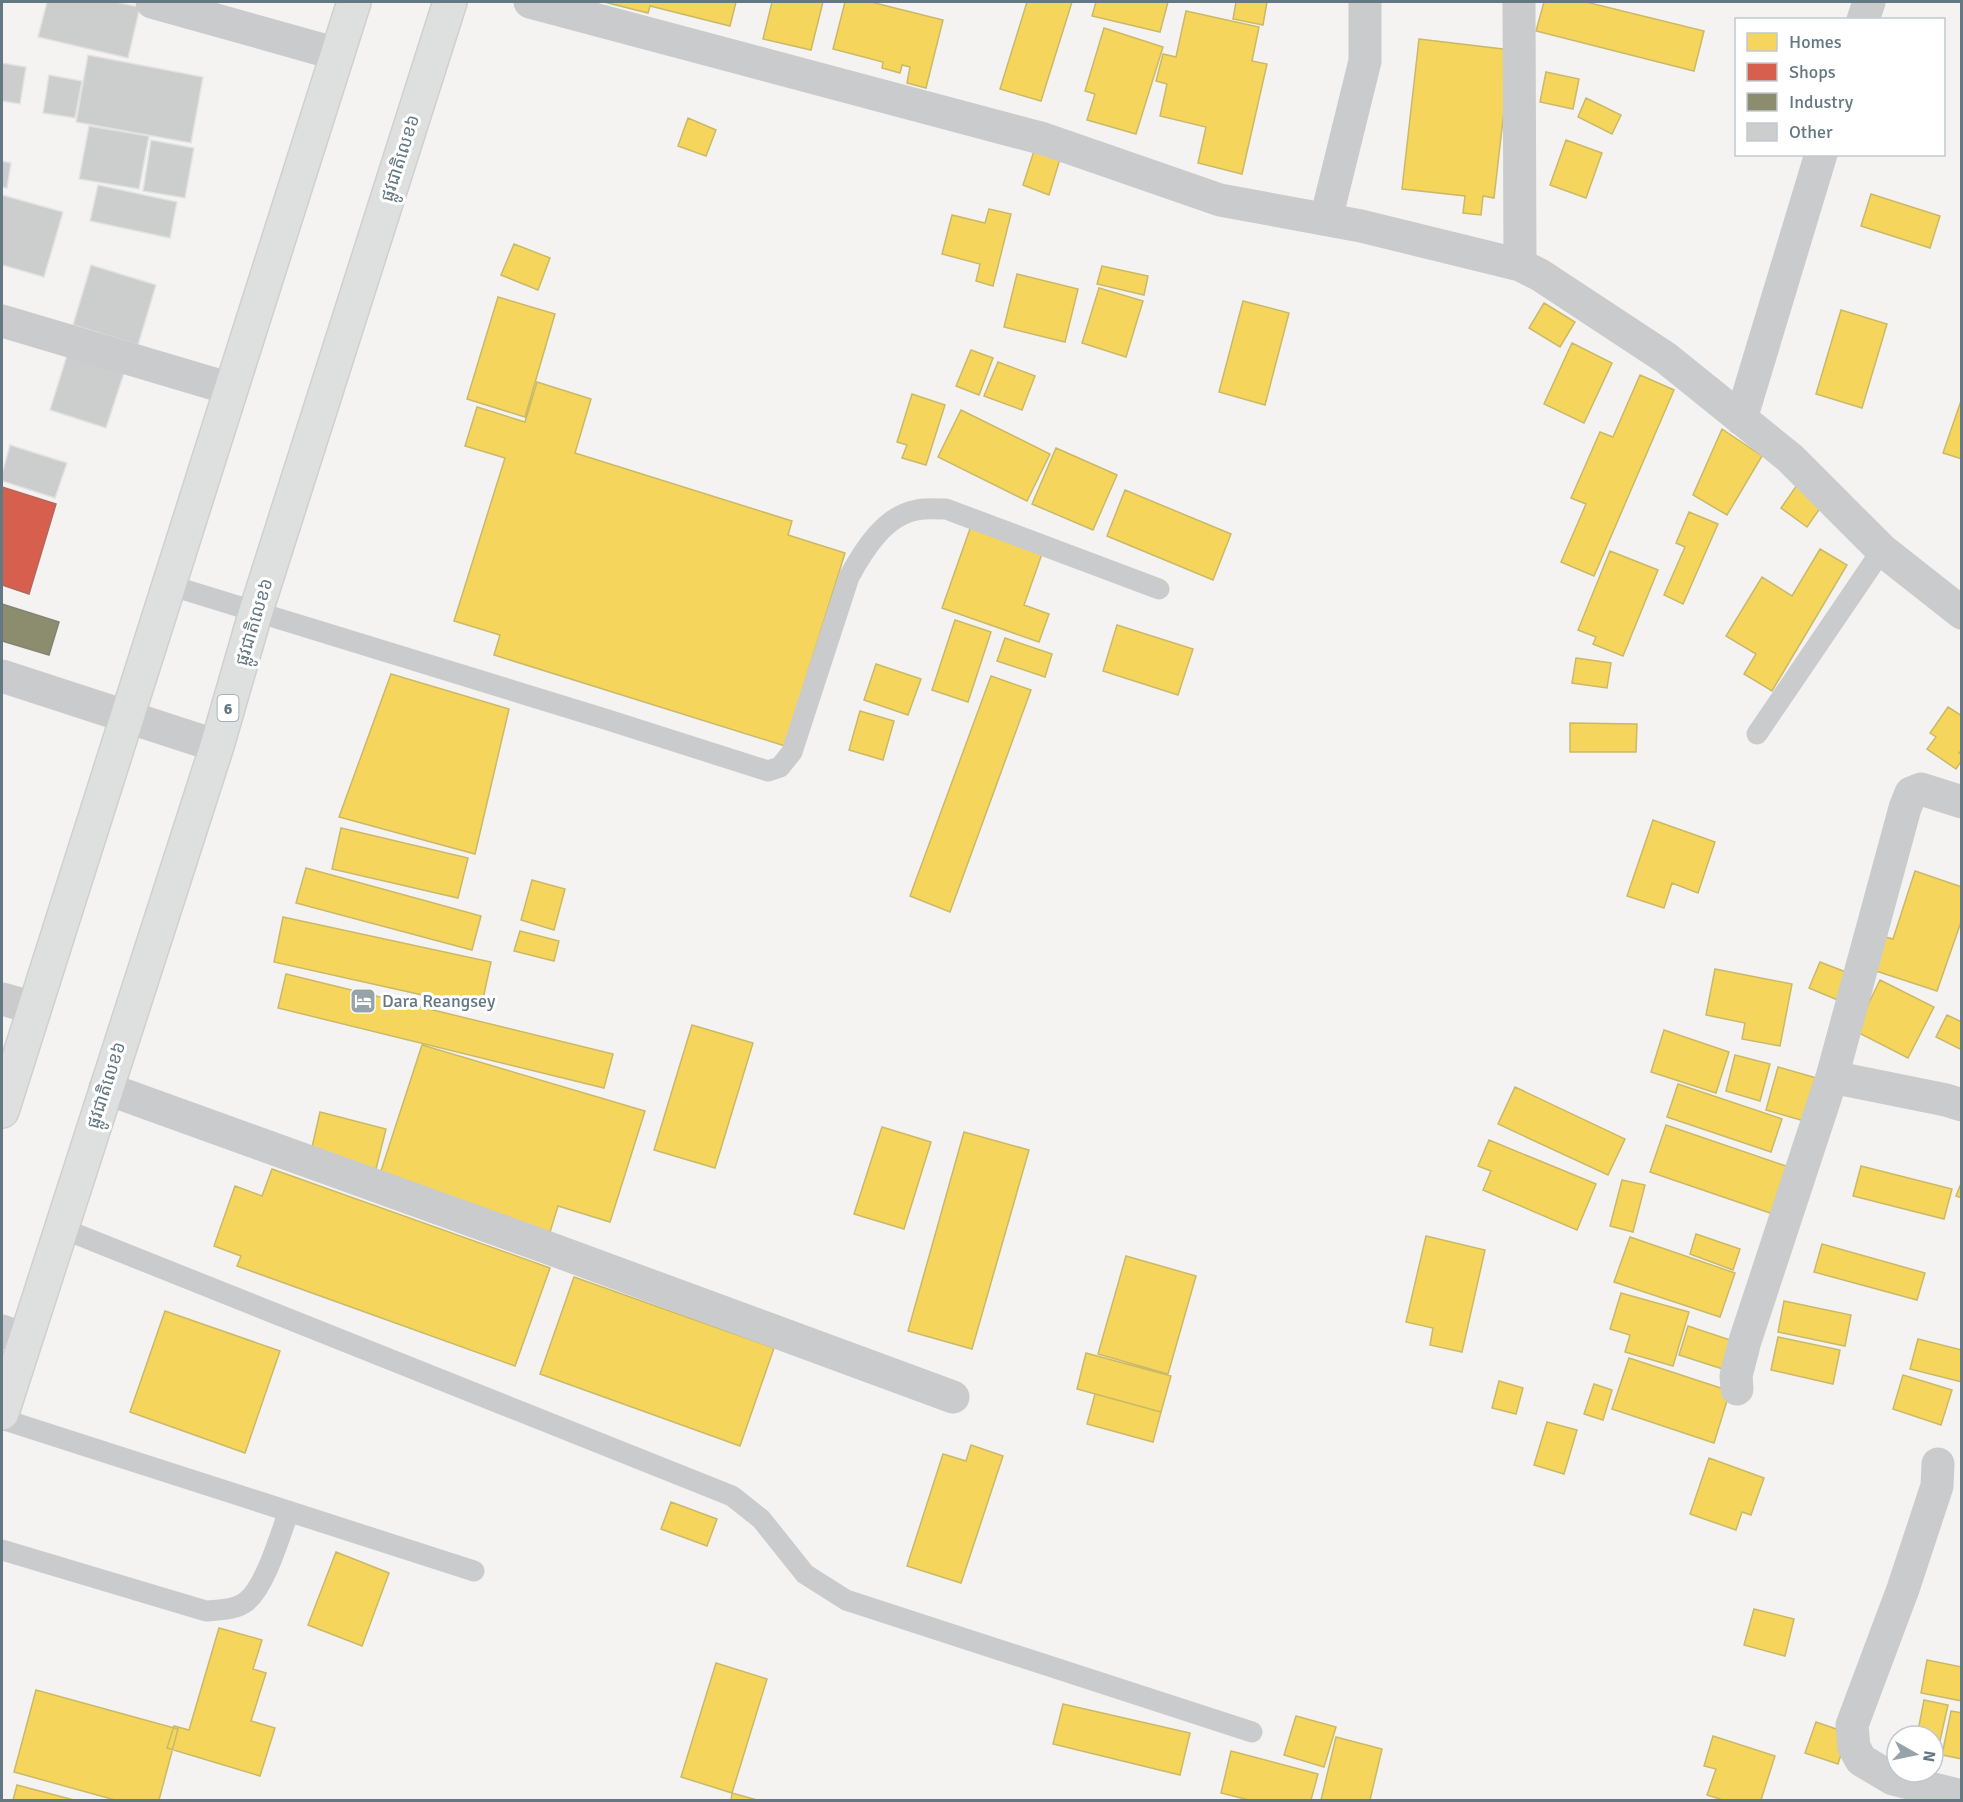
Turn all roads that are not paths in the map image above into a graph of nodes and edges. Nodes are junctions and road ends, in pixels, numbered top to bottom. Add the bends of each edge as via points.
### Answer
1 (152, 2) edge
2 (354, 2) edge
3 (450, 2) edge
4 (530, 2) edge
5 (1365, 2) edge
6 (1520, 2) edge
7 (1869, 2) edge
8 (1864, 18) edge
9 (337, 54) junction
10 (1820, 156) edge
11 (1326, 219) junction
12 (1520, 265) junction
13 (2, 321) edge
14 (231, 389) junction
15 (1741, 419) junction
16 (1882, 550) junction
17 (169, 585) junction
18 (1159, 589) dead end
19 (256, 611) junction
20 (1962, 613) edge
21 (2, 676) edge
22 (126, 717) junction
23 (1757, 734) dead end
24 (217, 746) junction
25 (1962, 802) edge
26 (2, 999) edge
27 (34, 1008) junction
28 (1832, 1077) junction
29 (105, 1088) junction
30 (1962, 1105) edge
31 (2, 1111) edge
32 (61, 1228) junction
33 (13, 1335) edge
34 (1737, 1389) dead end
35 (953, 1397) dead end
36 (2, 1413) edge
37 (2, 1419) edge
38 (1938, 1464) dead end
39 (289, 1511) junction
40 (2, 1550) edge
41 (474, 1571) dead end
42 (1252, 1732) dead end
43 (1962, 1796) edge

1 - 9 street
2 - 9 main road
3 - 19 main road, ផ្លូវជាតិលេខ៦ / 6
4 - 11 street via 1044,139 1220,200
5 - 11 street via 1365,61
6 - 12 street
7 - 8 street
9 - 14 main road
10 - 15 street
11 - 12 street
12 - 15 street via 1665,358
13 - 14 street
14 - 17 main road
15 - 16 street via 1790,458
16 - 20 street
16 - 23 lane
17 - 19 lane
17 - 22 main road
18 - 19 lane via 946,509 917,509 899,516 861,554 849,577 792,752 780,767 768,771
19 - 24 main road, ផ្លូវជាតិលេខ៦ / 6
21 - 22 street
22 - 24 street
22 - 27 main road
24 - 29 main road, ផ្លូវជាតិលេខ៦ / 6
25 - 28 street via 1921,789 1911,793
26 - 27 street
27 - 31 main road
28 - 30 street
28 - 34 street via 1746,1341 1736,1376
29 - 32 main road, ផ្លូវជាតិលេខ៦ / 6
29 - 35 street
32 - 33 main road, ផ្លូវជាតិលេខ៦ / 6
32 - 42 lane via 732,1497 761,1519 805,1574 846,1600
33 - 36 main road, ផ្លូវជាតិលេខ៦ / 6
37 - 39 lane
38 - 43 street via 1937,1486 1907,1579 1852,1725 1854,1746 1861,1760 1893,1779
39 - 40 lane via 263,1580 247,1601 230,1609 206,1611
39 - 41 lane

